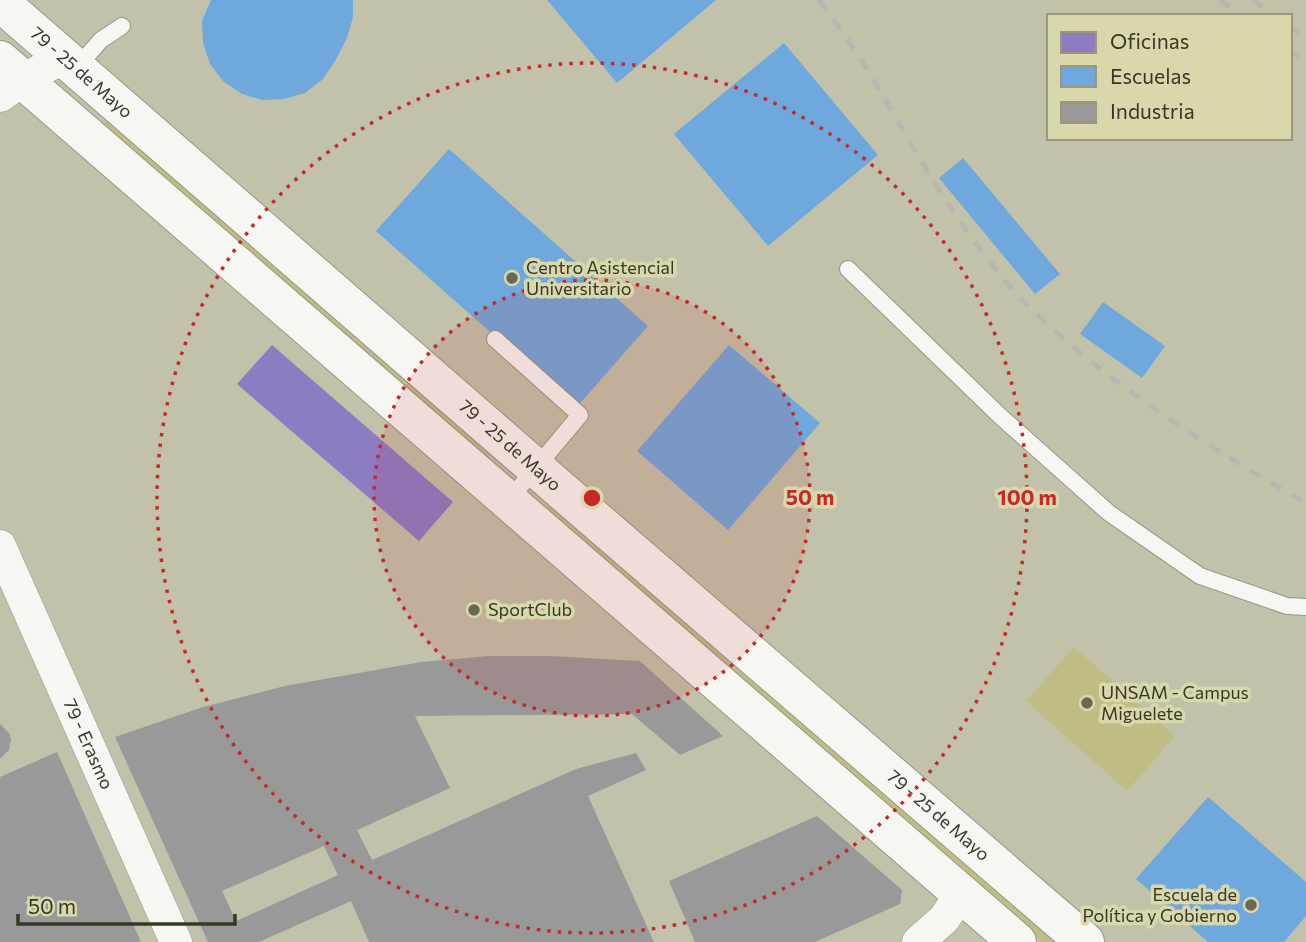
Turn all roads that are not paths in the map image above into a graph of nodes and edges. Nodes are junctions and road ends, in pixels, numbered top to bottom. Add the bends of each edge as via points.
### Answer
1 (0, 2) edge
2 (122, 26) dead end
3 (64, 57) junction
4 (8, 78) edge
5 (848, 269) dead end
6 (495, 339) dead end
7 (536, 468) junction
8 (508, 500) junction
9 (0, 546) edge
10 (1306, 607) edge
11 (961, 894) junction
12 (176, 942) edge
13 (918, 942) edge
14 (1017, 942) edge
15 (1086, 942) edge

1 - 3 main road, 79 - 25 de Mayo
2 - 3 lane via 86,57
3 - 4 street
3 - 7 main road, 79 - 25 de Mayo
4 - 8 main road
5 - 10 lane via 1000,416 1109,513 1200,576 1287,606
6 - 7 lane via 580,415
7 - 8 lane
7 - 15 main road, 79 - 25 de Mayo
8 - 11 main road
9 - 12 street, 79 - Erasmo
11 - 13 street via 944,919
11 - 14 main road

